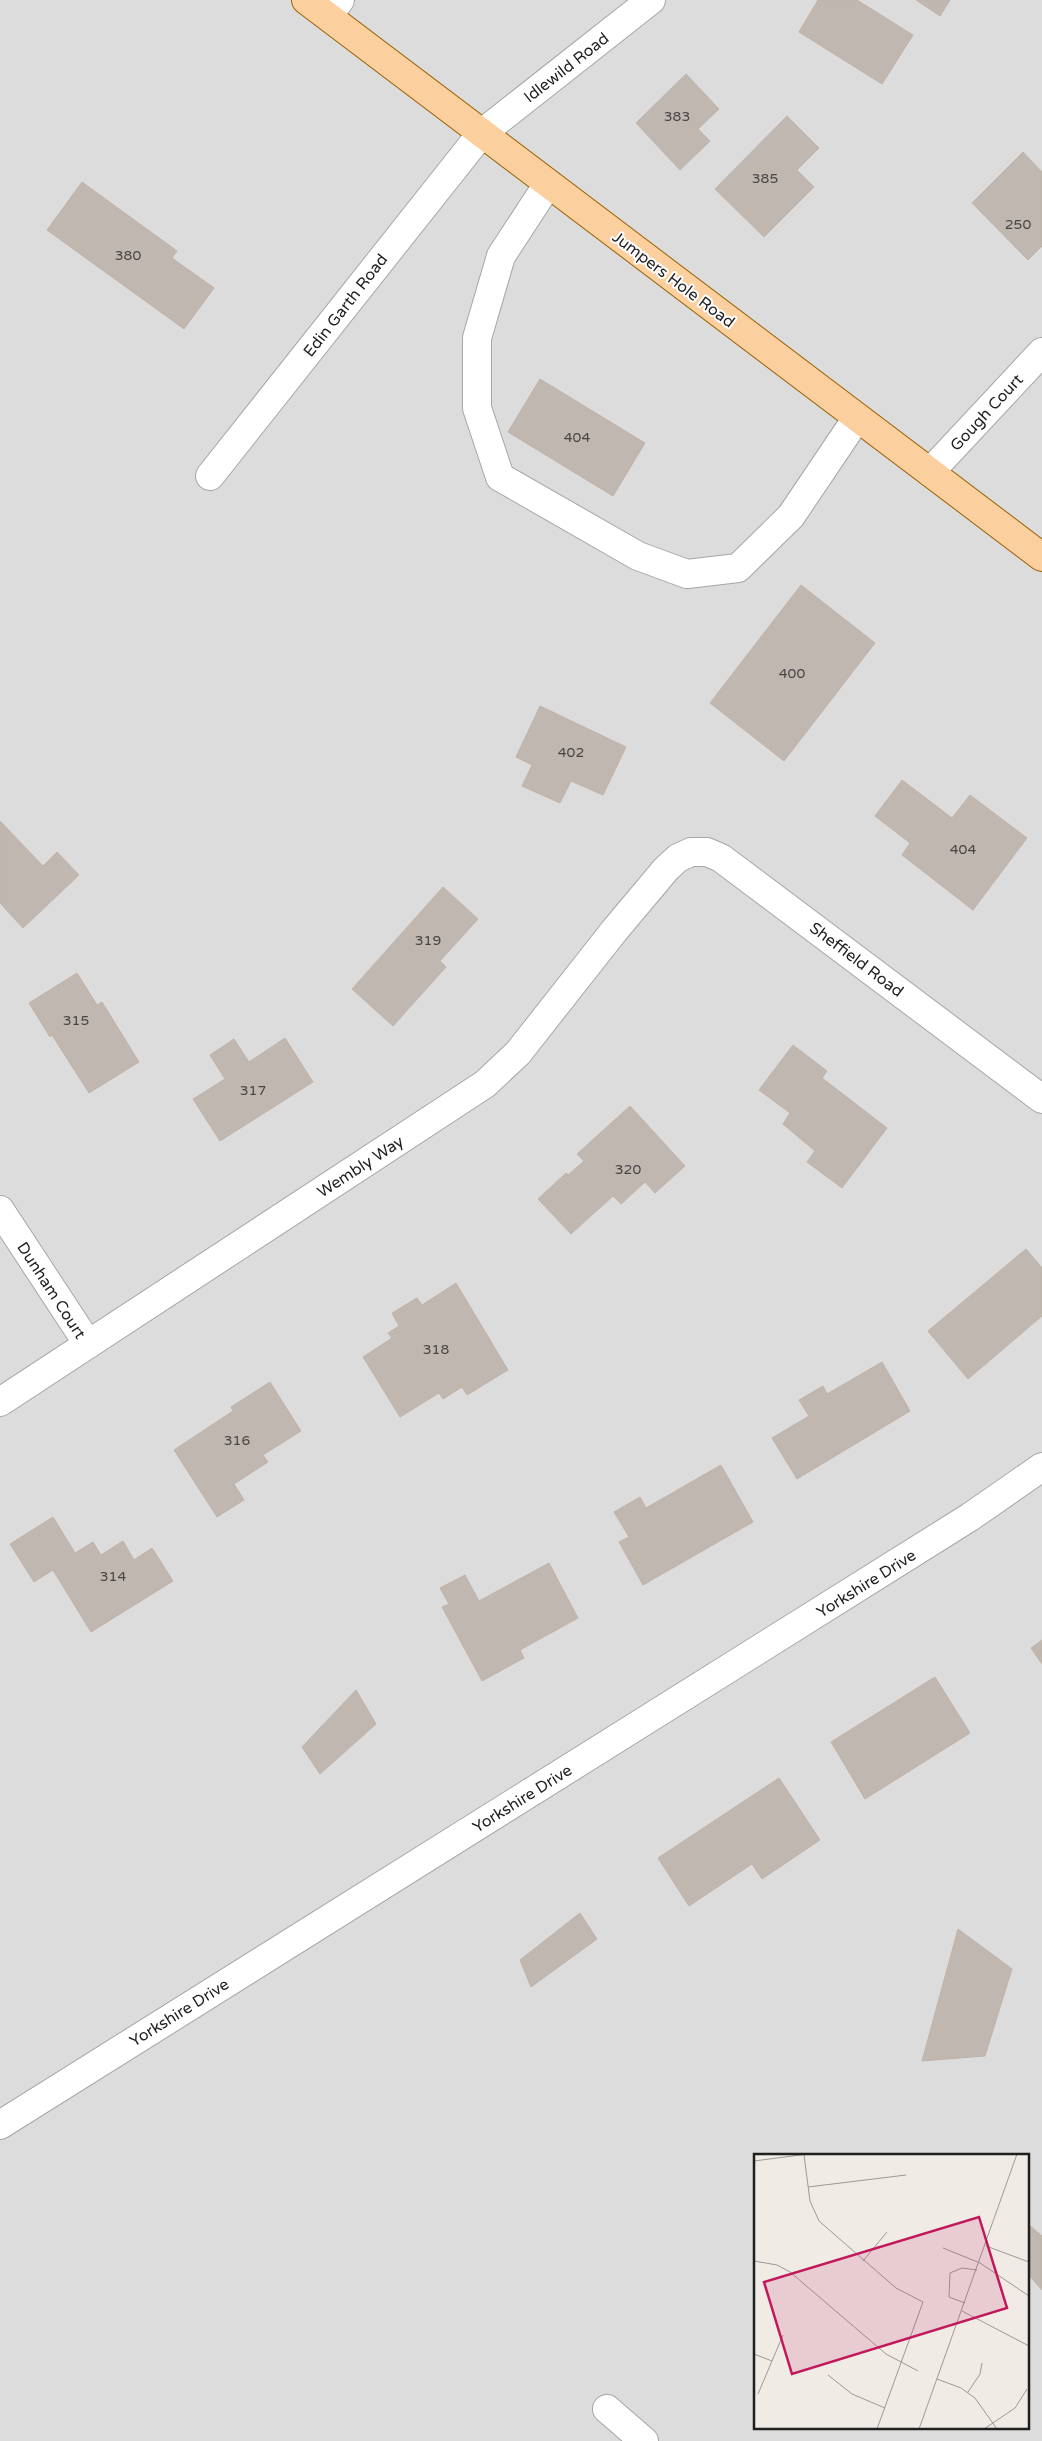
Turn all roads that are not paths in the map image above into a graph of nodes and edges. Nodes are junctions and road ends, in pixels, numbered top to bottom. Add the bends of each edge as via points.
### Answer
1 (306, 0) edge
2 (651, 0) edge
3 (334, 8) edge
4 (481, 134) junction
5 (548, 184) junction
6 (1042, 352) edge
7 (857, 418) junction
8 (930, 472) junction
9 (210, 476) dead end
10 (1042, 557) edge
11 (666, 869) joint
12 (1042, 1099) edge
13 (0, 1210) edge
14 (88, 1344) junction
15 (0, 1402) edge
16 (1042, 1467) edge
17 (0, 2125) edge
18 (607, 2409) dead end
19 (644, 2441) edge

1 - 3 main road, Jumpers Hole Road
2 - 4 street, Idlewild Road
3 - 4 main road, Jumpers Hole Road
4 - 5 main road, Jumpers Hole Road
4 - 9 street, Edin Garth Road
5 - 7 main road, Jumpers Hole Road
5 - 7 street via 501,256 477,338 477,408 500,477 638,556 688,574 738,568 791,516
6 - 8 street, Gough Court
7 - 8 main road, Jumpers Hole Road
8 - 10 main road, Jumpers Hole Road
11 - 12 street, Sheffield Road via 691,852 707,852 721,858
11 - 14 street, Wembly Way via 518,1053 485,1084
13 - 14 street, Dunham Court
14 - 15 street, Wembly Way
16 - 17 street, Yorkshire Drive via 962,1522
18 - 19 street

